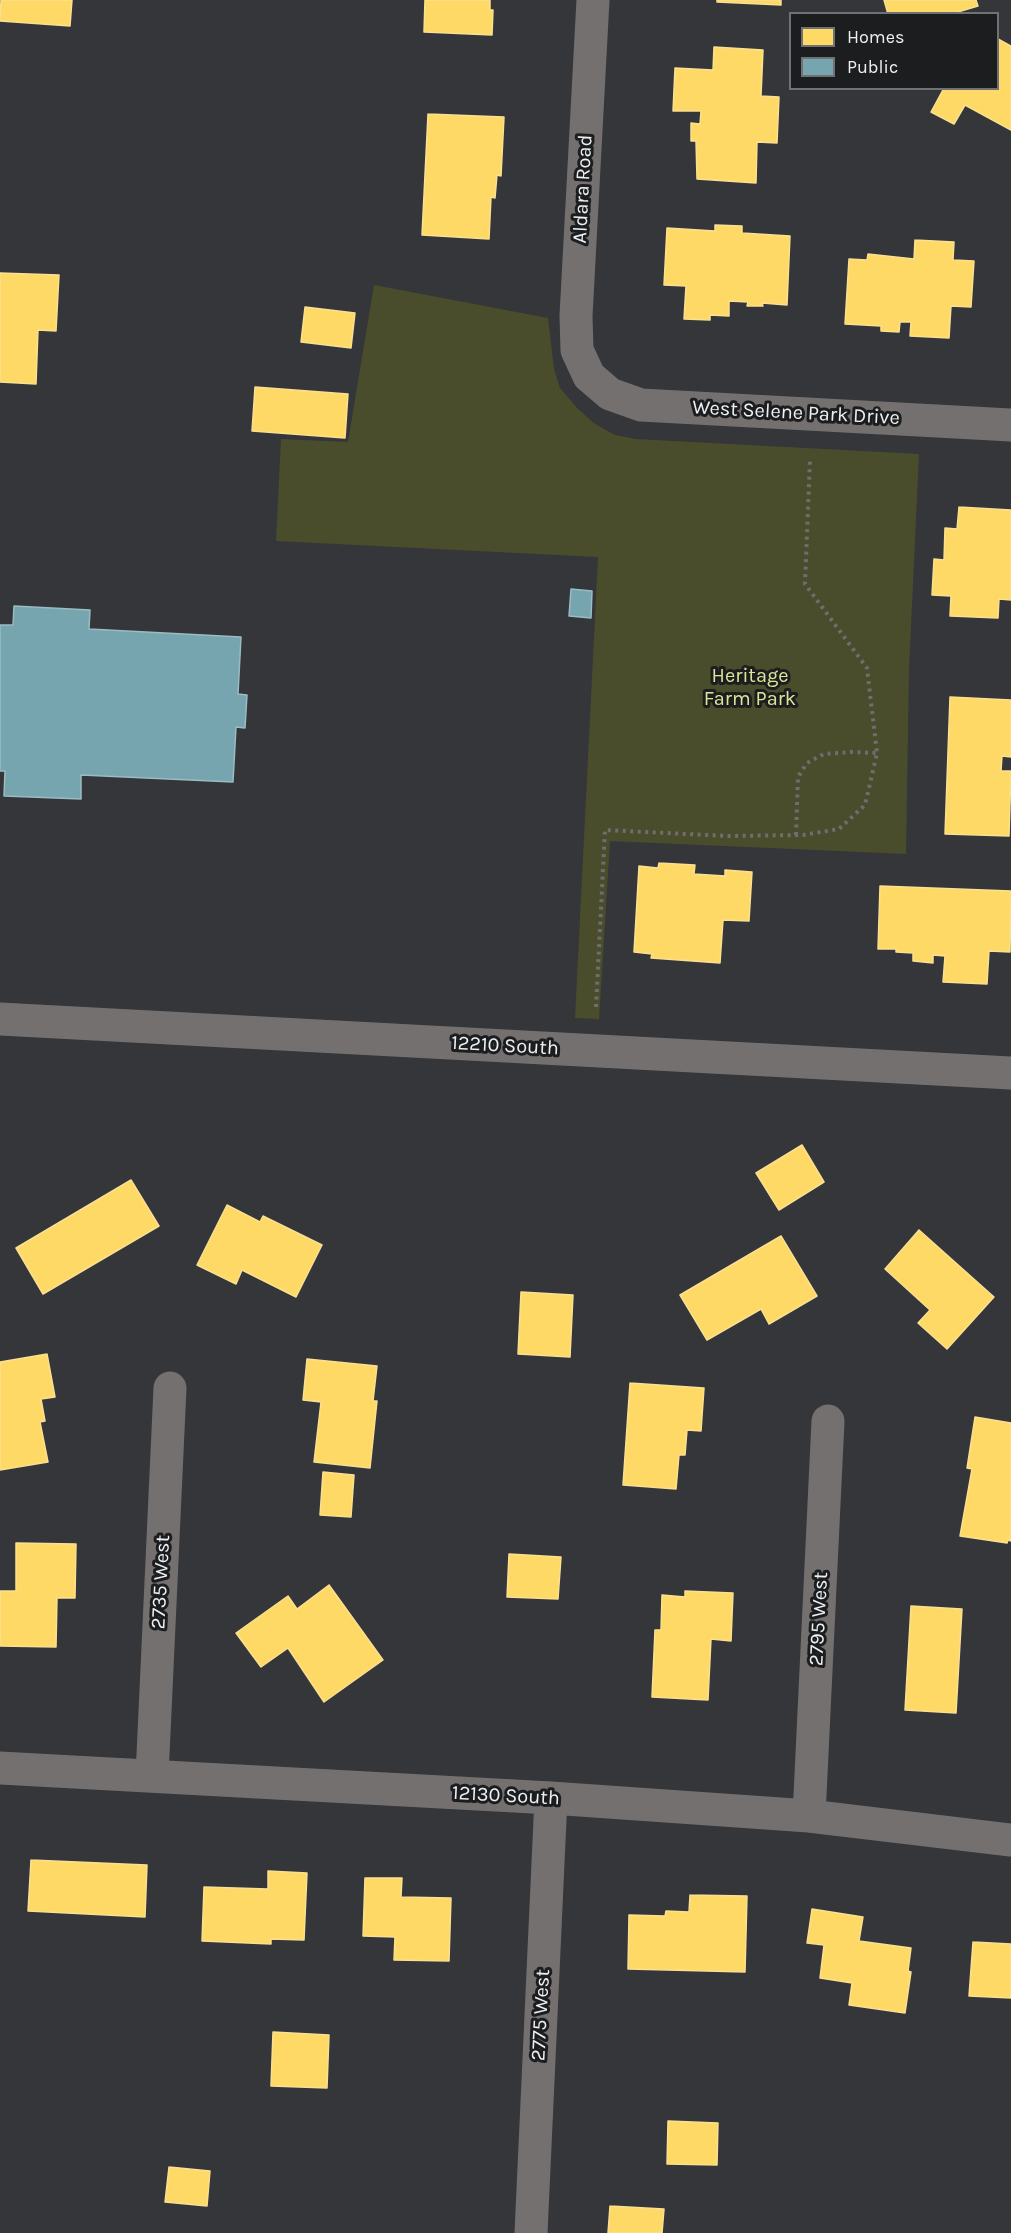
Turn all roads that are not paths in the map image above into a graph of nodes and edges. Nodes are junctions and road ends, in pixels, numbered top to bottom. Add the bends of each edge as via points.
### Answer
1 (593, 0) edge
2 (589, 376) joint
3 (1011, 424) edge
4 (0, 1018) edge
5 (1011, 1073) edge
6 (170, 1388) dead end
7 (828, 1421) dead end
8 (0, 1768) edge
9 (152, 1776) junction
10 (551, 1798) junction
11 (809, 1816) junction
12 (1011, 1840) edge
13 (531, 2233) edge

1 - 2 street, Aldara Road via 576,315 577,350
2 - 3 street, West Selene Park Drive via 610,394 641,405
4 - 5 street, 12210 South
6 - 9 street, 2735 West
7 - 11 street, 2795 West
8 - 9 street, 12130 South
9 - 10 street, 12130 South
10 - 11 street, 12130 South
10 - 13 street, 2775 West
11 - 12 street, 12130 South

